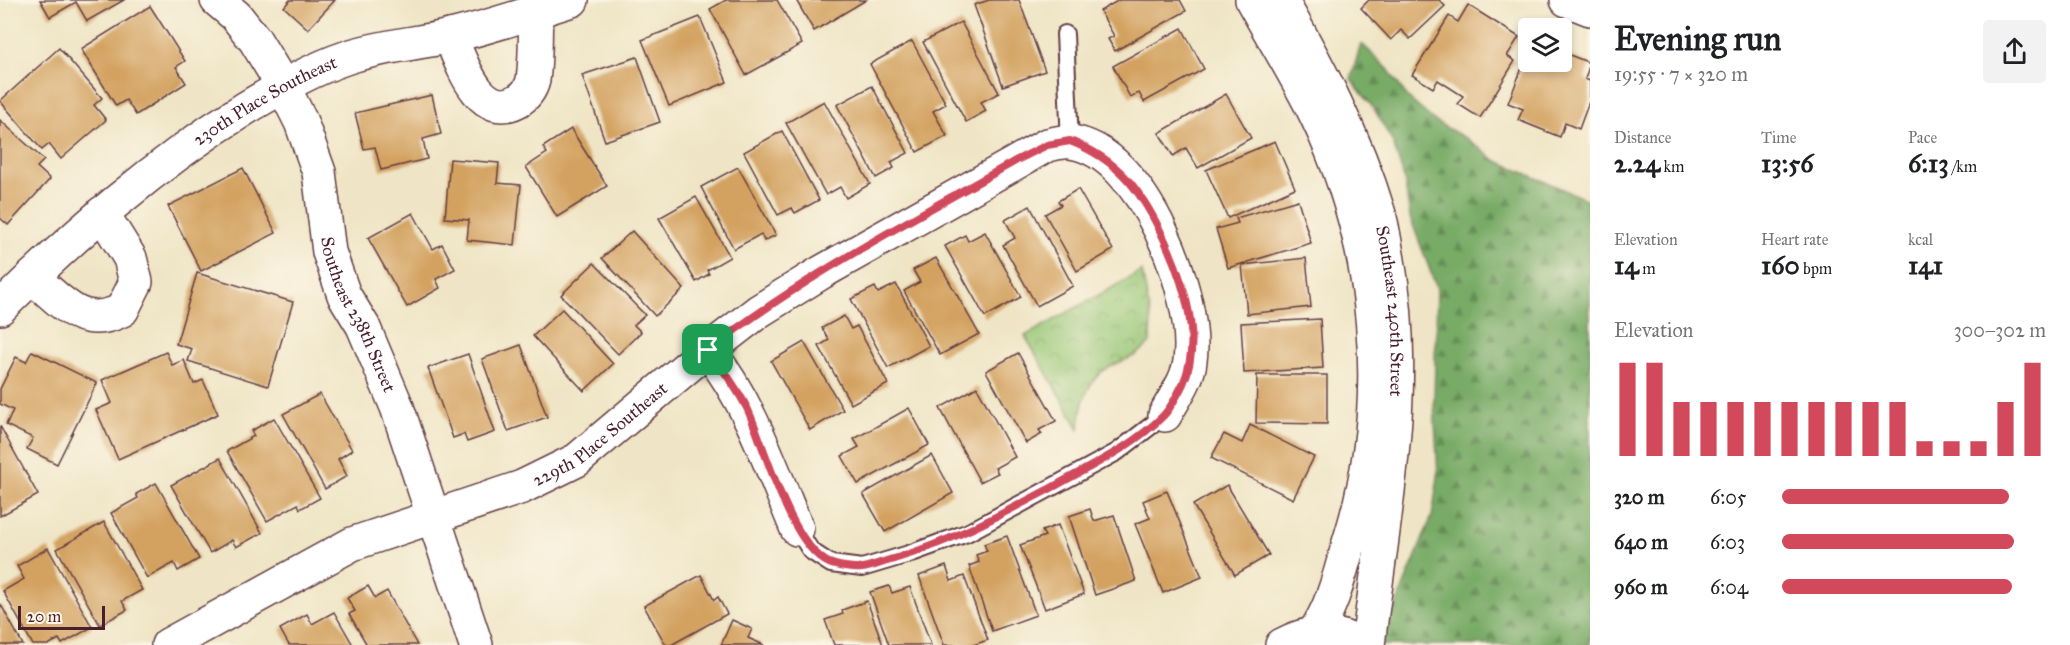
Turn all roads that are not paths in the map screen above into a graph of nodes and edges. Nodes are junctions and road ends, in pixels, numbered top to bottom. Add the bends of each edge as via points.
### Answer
1 (217, 0) edge
2 (572, 0) edge
3 (1252, 0) edge
4 (1281, 0) edge
5 (1567, 0) edge
6 (1590, 9) edge
7 (536, 11) junction
8 (1065, 34) dead end
9 (450, 36) junction
10 (283, 86) junction
11 (1070, 141) junction
12 (102, 213) junction
13 (32, 277) junction
14 (0, 308) edge
15 (708, 350) junction
16 (1165, 415) joint
17 (434, 516) junction
18 (797, 529) joint
19 (1314, 633) junction
20 (168, 645) edge
21 (476, 645) edge
22 (1282, 645) edge
23 (1360, 645) edge
24 (1368, 645) edge

1 - 10 street, Southeast 238th Street via 236,16
2 - 7 street, 230th Place Southeast
3 - 19 street, Southeast 240th Street via 1316,116 1344,186 1357,234 1374,344 1374,400 1358,511 1326,617
4 - 24 street, Southeast 240th Street via 1336,99 1352,137 1379,212 1395,310 1398,361 1394,448
5 - 6 street
7 - 9 street, 230th Place Southeast
7 - 9 street via 532,82 524,97 513,103 496,104 481,96 471,84
8 - 11 lane
9 - 10 street, 230th Place Southeast via 347,57
10 - 12 street, 230th Place Southeast via 193,140
10 - 17 street, Southeast 238th Street via 319,172 323,219 336,273 397,407
11 - 15 street, 229th Place Southeast via 1047,145 1017,160 822,272 759,311
11 - 16 street via 1113,164 1133,185 1153,214 1176,266 1189,312 1190,361 1183,384
12 - 13 street, 230th Place Southeast
12 - 13 street via 130,258 136,282 122,310 95,319 81,316
13 - 14 street, 230th Place Southeast
15 - 17 street, 229th Place Southeast via 576,460 522,488
15 - 18 street via 747,408
16 - 18 lane via 1117,452 967,533 909,554 861,568 831,564 810,551
17 - 20 street, 229th Place Southeast via 352,544
17 - 21 street, Southeast 238th Street
19 - 22 street
19 - 23 street via 1334,634

